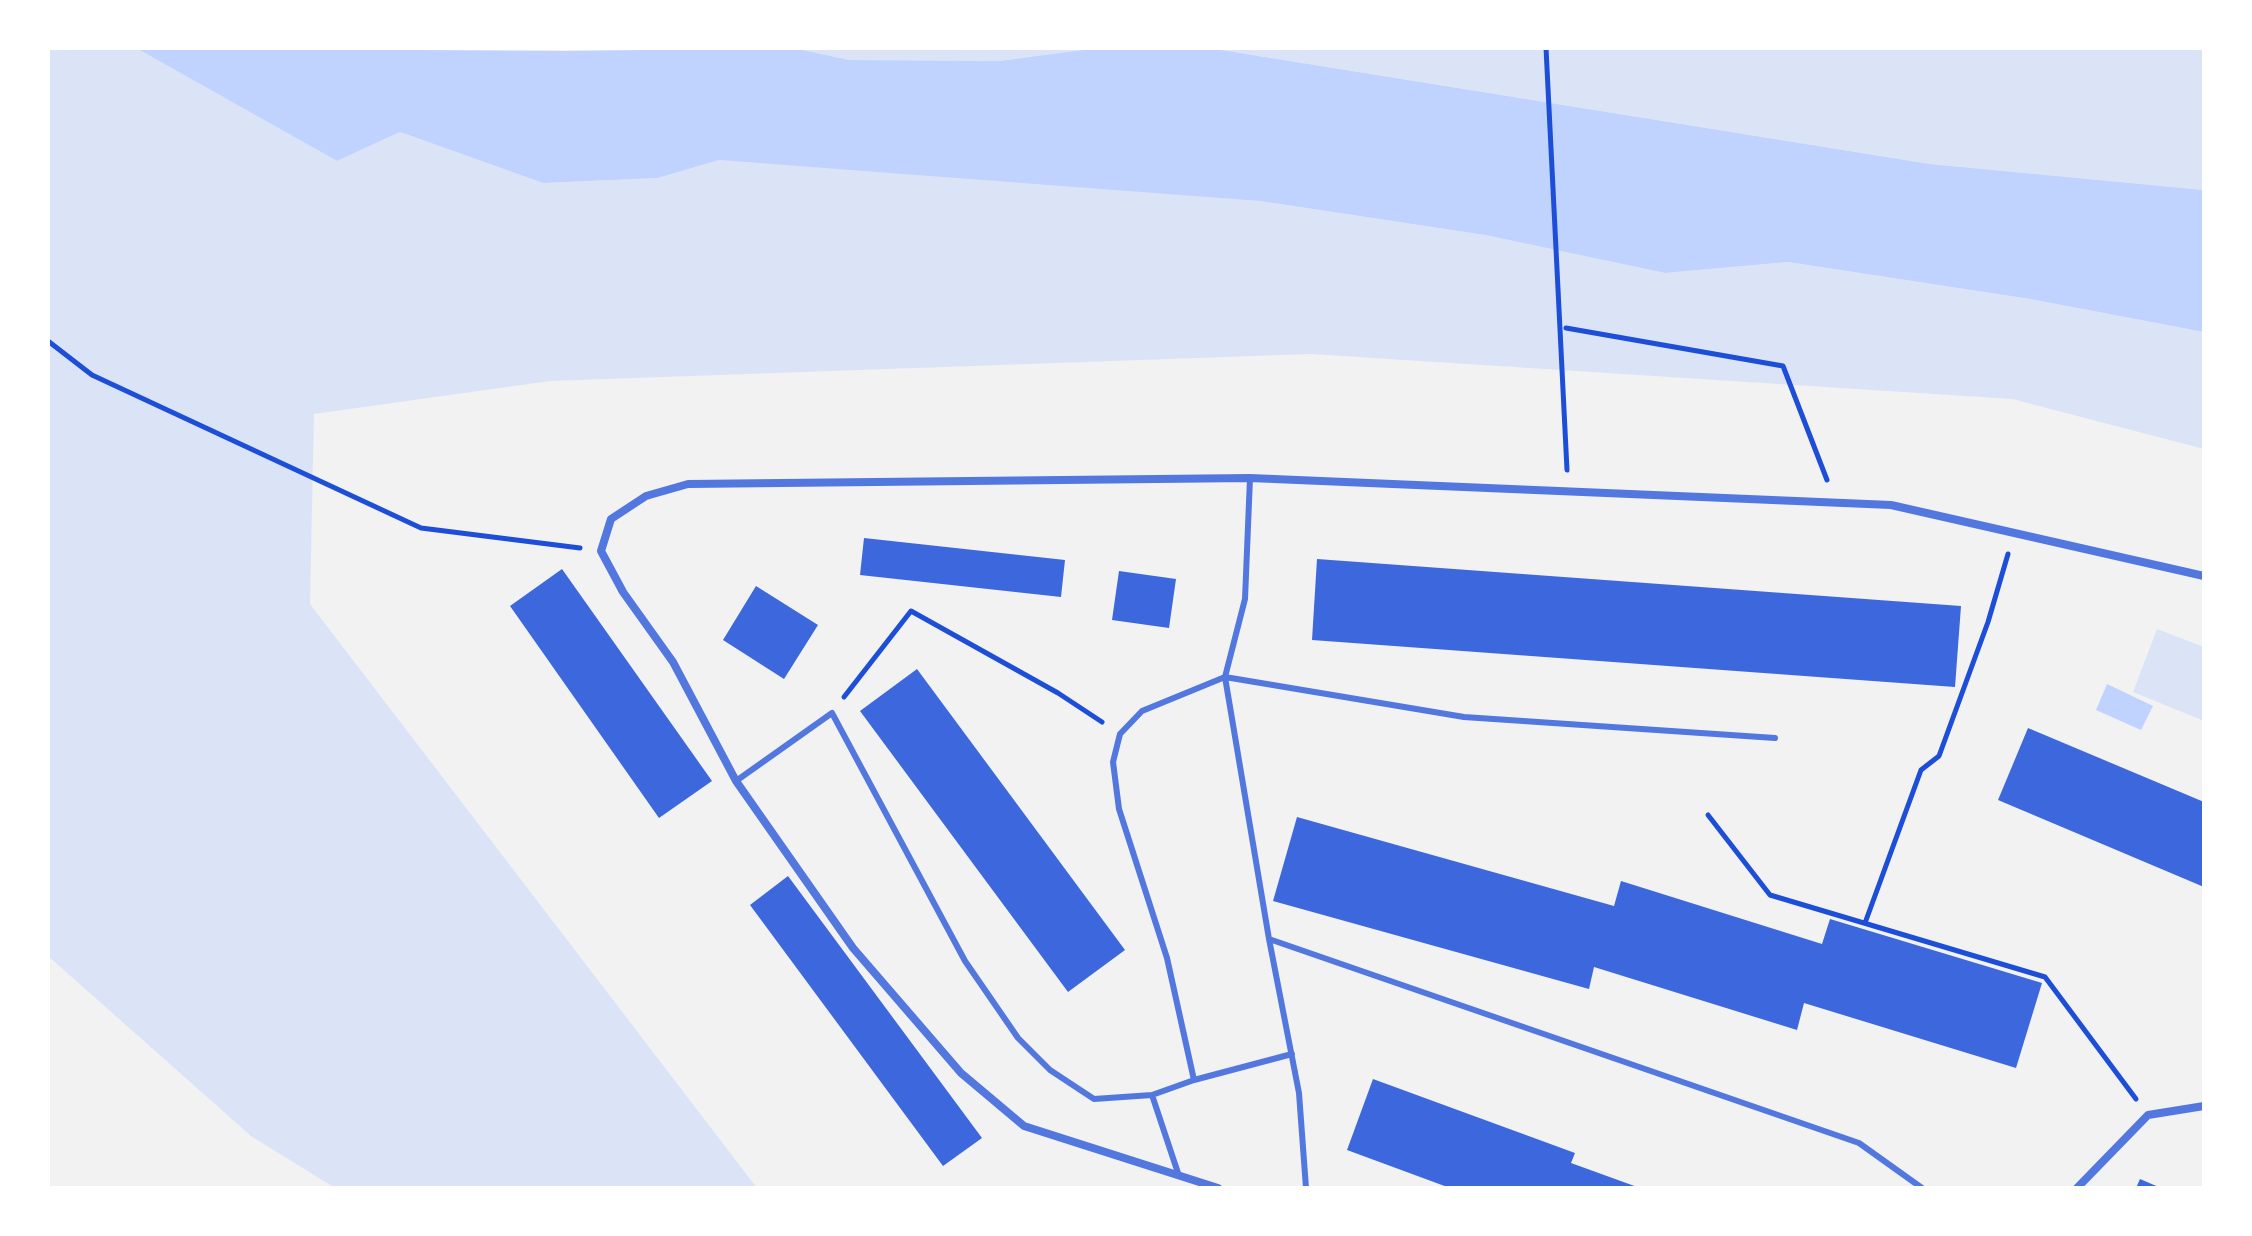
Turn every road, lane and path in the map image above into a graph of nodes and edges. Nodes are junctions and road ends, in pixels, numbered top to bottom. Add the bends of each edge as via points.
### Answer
1 (1546, 48) edge
2 (1566, 328) dead end
3 (48, 341) edge
4 (1250, 478) junction
5 (1568, 491) junction
6 (1835, 502) junction
7 (2014, 533) junction
8 (601, 551) junction
9 (2204, 576) edge
10 (1225, 677) junction
11 (832, 713) junction
12 (1120, 734) junction
13 (1775, 738) dead end
14 (736, 781) junction
15 (1708, 815) dead end
16 (1865, 923) junction
17 (1269, 939) junction
18 (1292, 1054) junction
19 (1194, 1080) junction
20 (1152, 1095) junction
21 (2204, 1106) edge
22 (2148, 1115) junction
23 (1178, 1173) junction
24 (1218, 1188) edge
25 (1306, 1188) edge
26 (1922, 1188) edge
27 (2077, 1188) edge

1 - 5 path
2 - 6 path via 1783,366
3 - 8 path via 92,375 421,528
4 - 5 street
4 - 8 street via 688,484 646,496 611,519
4 - 10 lane via 1245,599
5 - 6 street
6 - 7 street via 1891,505
7 - 9 street
7 - 16 path via 1939,756 1921,770
8 - 14 street via 673,662
10 - 12 lane via 1142,711
10 - 13 lane via 1464,717
10 - 17 lane
11 - 12 path via 911,611
11 - 14 lane
11 - 20 lane via 965,961 1018,1038 1050,1070 1094,1099
12 - 19 lane via 1113,762 1119,809 1167,958
14 - 23 street via 853,948 961,1073 1024,1126
15 - 16 path via 1770,895
16 - 22 path via 2045,977
17 - 18 lane
17 - 26 lane via 1859,1143
18 - 19 lane
18 - 25 lane
19 - 20 lane
20 - 23 lane
21 - 22 street
22 - 27 street
23 - 24 street

